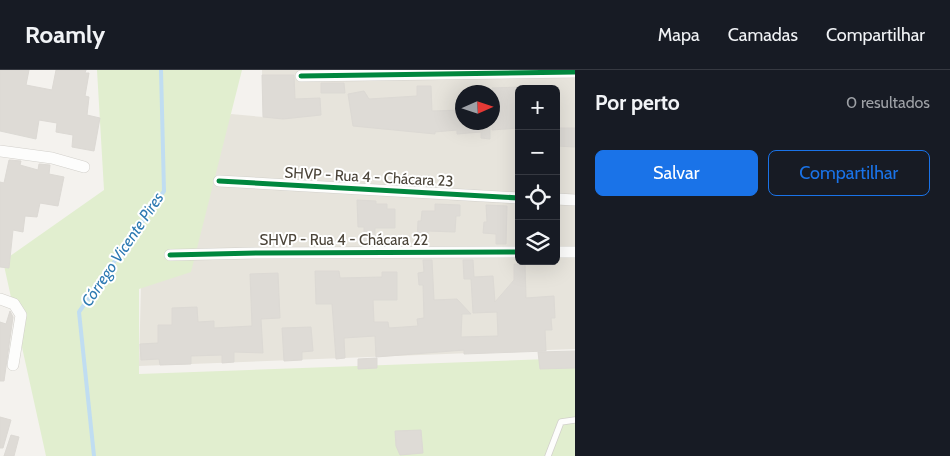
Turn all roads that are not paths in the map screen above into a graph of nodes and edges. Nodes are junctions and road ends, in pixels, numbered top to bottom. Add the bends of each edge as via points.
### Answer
1 (575, 72) edge
2 (301, 76) dead end
3 (0, 150) edge
4 (84, 167) dead end
5 (218, 181) dead end
6 (515, 198) edge
7 (560, 199) edge
8 (575, 200) edge
9 (515, 252) edge
10 (560, 252) edge
11 (575, 252) edge
12 (170, 255) dead end
13 (0, 299) edge
14 (13, 365) dead end
15 (575, 420) edge
16 (548, 456) edge

1 - 2 street
3 - 4 street
5 - 6 street, SHVP - Rua 4 - Chácara 23
7 - 8 street
9 - 12 street, SHVP - Rua 4 - Chácara 22
10 - 11 street
13 - 14 street via 14,304 21,315
15 - 16 lane via 561,422

